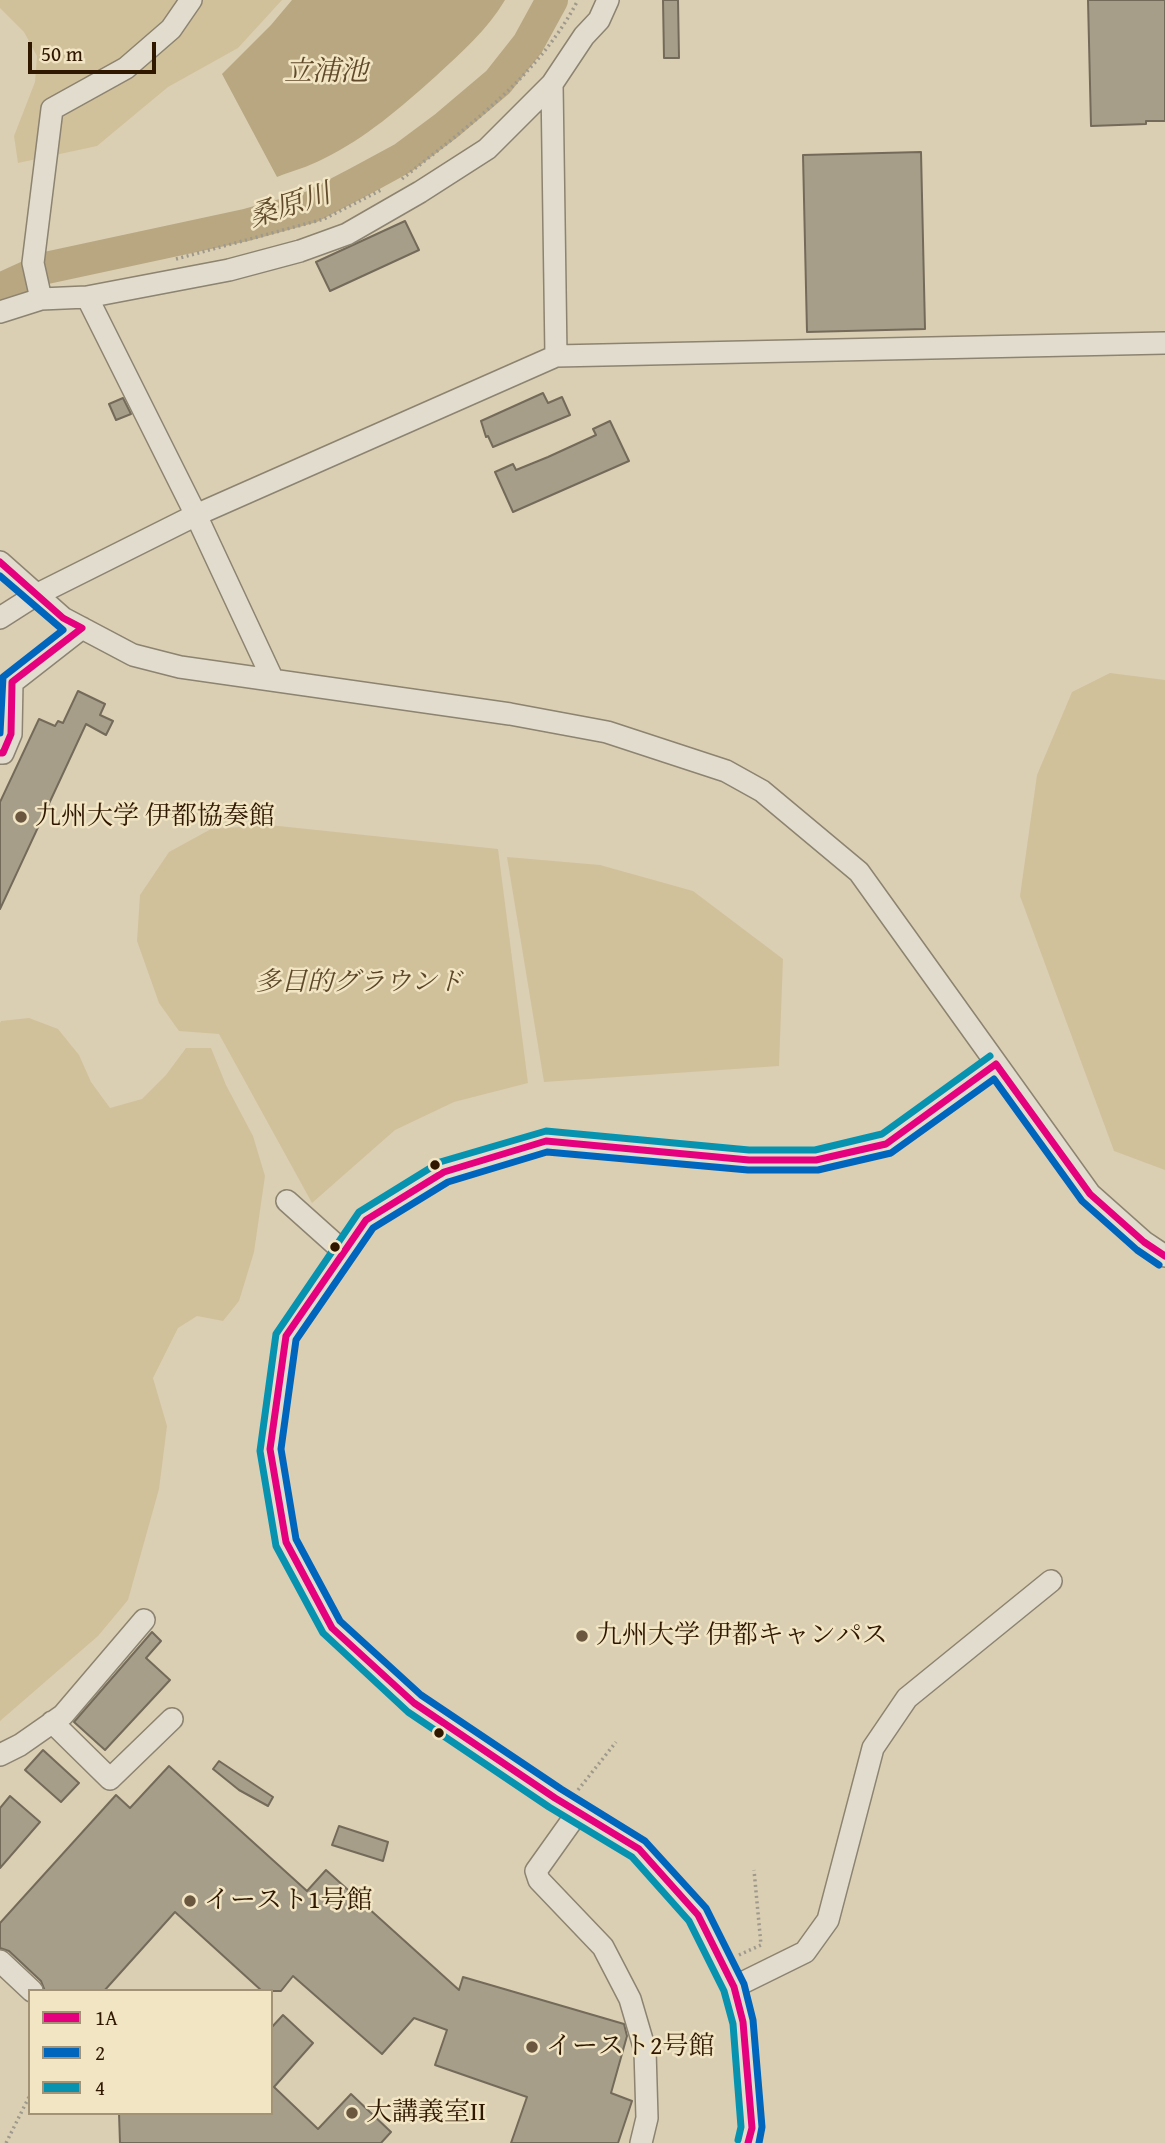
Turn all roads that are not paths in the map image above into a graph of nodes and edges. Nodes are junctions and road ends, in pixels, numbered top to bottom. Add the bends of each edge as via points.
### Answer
1 (191, 0) edge
2 (608, 0) edge
3 (552, 84) junction
4 (87, 296) junction
5 (41, 299) junction
6 (0, 312) edge
7 (1165, 342) edge
8 (556, 356) junction
9 (196, 515) junction
10 (0, 562) edge
11 (36, 595) junction
12 (0, 618) edge
13 (82, 628) junction
14 (273, 680) junction
15 (6, 687) edge
16 (0, 753) edge
17 (996, 1064) junction
18 (287, 1200) dead end
19 (344, 1252) junction
20 (1165, 1256) edge
21 (1051, 1581) dead end
22 (144, 1620) dead end
23 (172, 1719) dead end
24 (52, 1722) junction
25 (0, 1755) edge
26 (573, 1809) junction
27 (0, 1961) edge
28 (734, 1987) junction
29 (30, 1989) edge
30 (640, 2143) edge
31 (748, 2143) edge

1 - 5 street via 171,29 126,68 52,109 33,263
2 - 3 street via 599,20
3 - 4 street via 487,149 347,233 229,270
3 - 8 street
4 - 5 street
4 - 9 street
5 - 6 street
7 - 8 street
8 - 9 street
9 - 11 street
9 - 14 street
10 - 11 street
11 - 12 street
11 - 13 street via 62,618
13 - 14 street via 133,655 180,667
13 - 15 street
14 - 17 street via 607,732 726,771 762,791 859,872
15 - 16 street via 11,734
17 - 19 street via 886,1144 816,1160 749,1160 546,1141 444,1172 366,1220
17 - 20 street via 1090,1194
18 - 19 street
19 - 26 street via 286,1336 270,1450 286,1542 332,1628 442,1733
21 - 28 street via 907,1698 873,1748 828,1920 806,1952
22 - 24 street
23 - 24 street via 110,1779
24 - 25 street
26 - 28 street via 639,1849 698,1915
26 - 30 street via 536,1871 539,1880 603,1947 630,1999 645,2050 647,2118
27 - 29 street
28 - 31 street via 743,2022 752,2128

